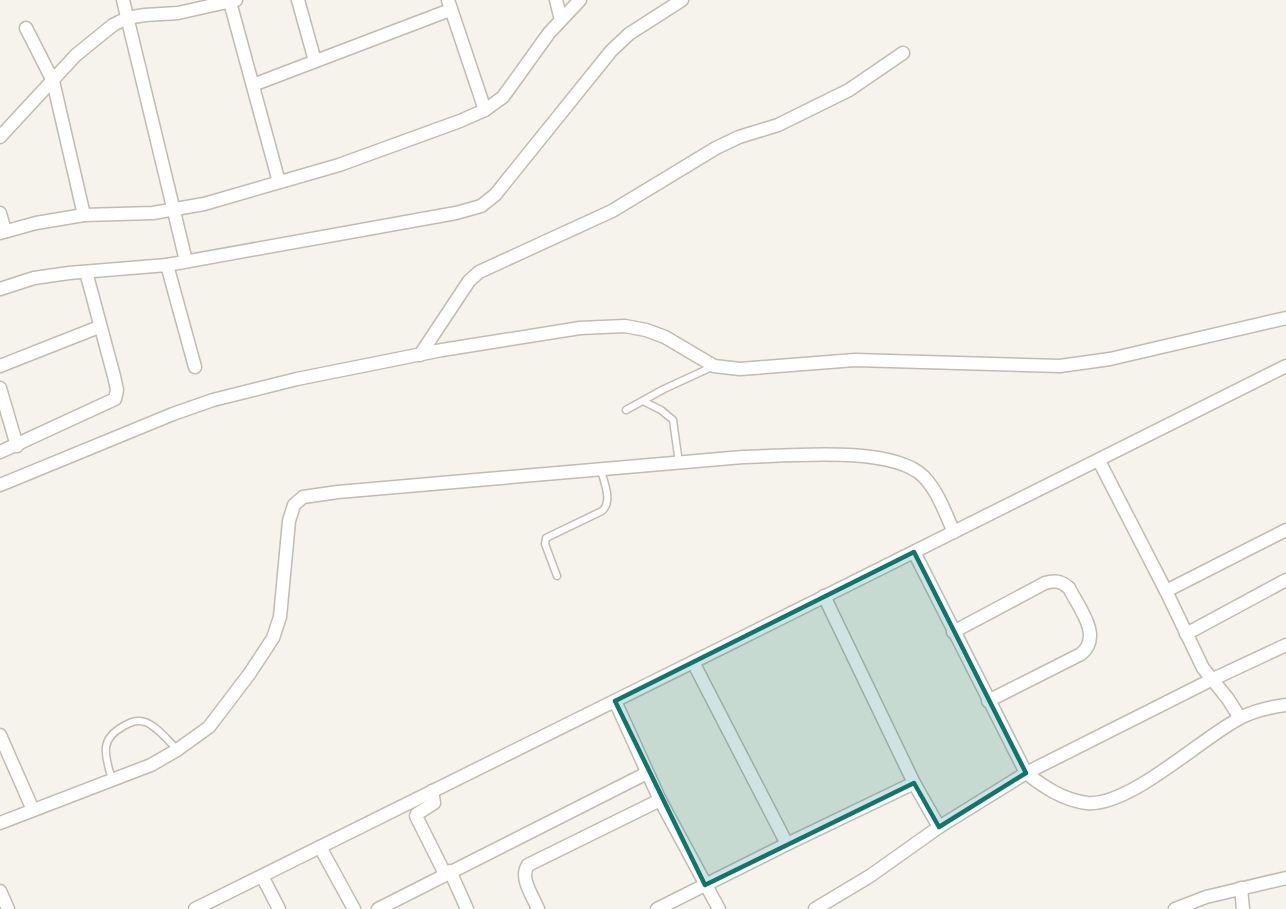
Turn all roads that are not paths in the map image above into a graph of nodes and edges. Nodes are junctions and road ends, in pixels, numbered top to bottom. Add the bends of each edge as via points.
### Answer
1 (123, 0) edge
2 (298, 0) edge
3 (556, 0) edge
4 (580, 0) edge
5 (682, 0) edge
6 (233, 1) edge
7 (199, 4) edge
8 (449, 5) edge
9 (127, 18) junction
10 (561, 20) junction
11 (26, 28) dead end
12 (903, 53) dead end
13 (315, 61) junction
14 (53, 81) junction
15 (253, 85) junction
16 (484, 110) junction
17 (0, 137) edge
18 (279, 182) junction
19 (0, 213) edge
20 (84, 215) junction
21 (175, 215) junction
22 (3, 232) edge
23 (185, 256) junction
24 (167, 265) junction
25 (86, 272) junction
26 (0, 289) edge
27 (1286, 318) edge
28 (99, 327) junction
29 (420, 355) junction
30 (0, 366) edge
31 (714, 366) junction
32 (1286, 366) edge
33 (195, 367) dead end
34 (0, 388) edge
35 (643, 401) junction
36 (626, 410) dead end
37 (17, 446) junction
38 (0, 452) edge
39 (1099, 461) junction
40 (679, 463) junction
41 (601, 470) junction
42 (0, 486) edge
43 (1286, 530) edge
44 (954, 532) junction
45 (914, 552) junction
46 (557, 576) dead end
47 (1286, 580) edge
48 (1166, 591) junction
49 (824, 596) junction
50 (954, 632) junction
51 (1186, 633) junction
52 (1286, 645) edge
53 (693, 662) junction
54 (1211, 680) junction
55 (615, 700) junction
56 (988, 701) junction
57 (1286, 705) edge
58 (1240, 718) junction
59 (0, 735) edge
60 (177, 750) junction
61 (647, 773) junction
62 (1026, 773) junction
63 (112, 780) junction
64 (914, 783) junction
65 (432, 791) junction
66 (660, 800) junction
67 (33, 810) junction
68 (0, 823) edge
69 (939, 827) junction
70 (787, 844) junction
71 (320, 847) junction
72 (447, 873) junction
73 (262, 876) junction
74 (1286, 878) edge
75 (705, 885) junction
76 (1241, 888) junction
77 (0, 891) edge
78 (274, 907) edge
79 (8, 909) edge
80 (195, 909) edge
81 (354, 909) edge
82 (378, 909) edge
83 (467, 909) edge
84 (538, 909) edge
85 (657, 909) edge
86 (718, 909) edge
87 (815, 909) edge
88 (1174, 909) edge
89 (1243, 909) edge

1 - 9 street
2 - 13 street
3 - 10 street
4 - 10 street
5 - 23 street via 629,34 611,51 531,153 481,206
6 - 7 street
6 - 15 street
7 - 9 street
8 - 13 street
8 - 16 street
9 - 14 street via 104,31
9 - 21 street
10 - 16 street via 510,90
11 - 14 street
12 - 29 street via 849,90 778,125 716,148 612,211 479,272
13 - 15 street
14 - 17 street
14 - 20 street
15 - 18 street
16 - 18 street via 339,165
18 - 21 street
19 - 22 street
20 - 21 street
20 - 22 street
21 - 23 street
23 - 24 street
24 - 25 street
24 - 33 street
25 - 26 street via 34,278
25 - 28 street
27 - 31 street via 1110,359 1060,366 855,360 740,369
28 - 30 street
28 - 37 street via 114,375 115,399
29 - 31 street via 580,328 625,326 665,337
29 - 42 street via 213,400
31 - 35 lane
32 - 39 street
34 - 37 street
35 - 36 lane
35 - 40 lane via 673,420
37 - 38 street
39 - 44 street
39 - 48 street
40 - 41 street
40 - 44 street via 808,455 888,459 922,476 935,491
41 - 46 lane via 608,497 606,507 546,538
41 - 60 street via 303,497 294,505 289,521 280,617 273,638 210,727
43 - 48 street
44 - 45 street
45 - 49 street
45 - 50 street
47 - 51 street
48 - 51 street
49 - 53 street
49 - 64 street
50 - 56 street
50 - 56 street via 1053,581 1069,588 1091,632 1091,641 1081,654
51 - 54 street
52 - 54 street
53 - 55 street
53 - 70 street
54 - 58 street
54 - 62 street
55 - 61 street
55 - 65 street
56 - 62 street
57 - 58 street
58 - 62 street via 1112,800 1088,803 1067,798 1046,789
59 - 67 street
60 - 63 street
60 - 63 lane via 147,723 129,723 113,732 106,743
61 - 66 street
61 - 72 street
62 - 69 street
63 - 67 street
64 - 69 street
64 - 70 street
65 - 71 street
65 - 72 street via 434,803 416,816
66 - 75 street
66 - 84 street via 528,865 525,878
67 - 68 street
69 - 87 street
70 - 75 street
71 - 73 street
71 - 81 street
72 - 82 street
72 - 83 street
73 - 78 street
73 - 80 street
74 - 76 street
75 - 85 street
75 - 86 street
76 - 88 street
76 - 89 street
77 - 79 street

